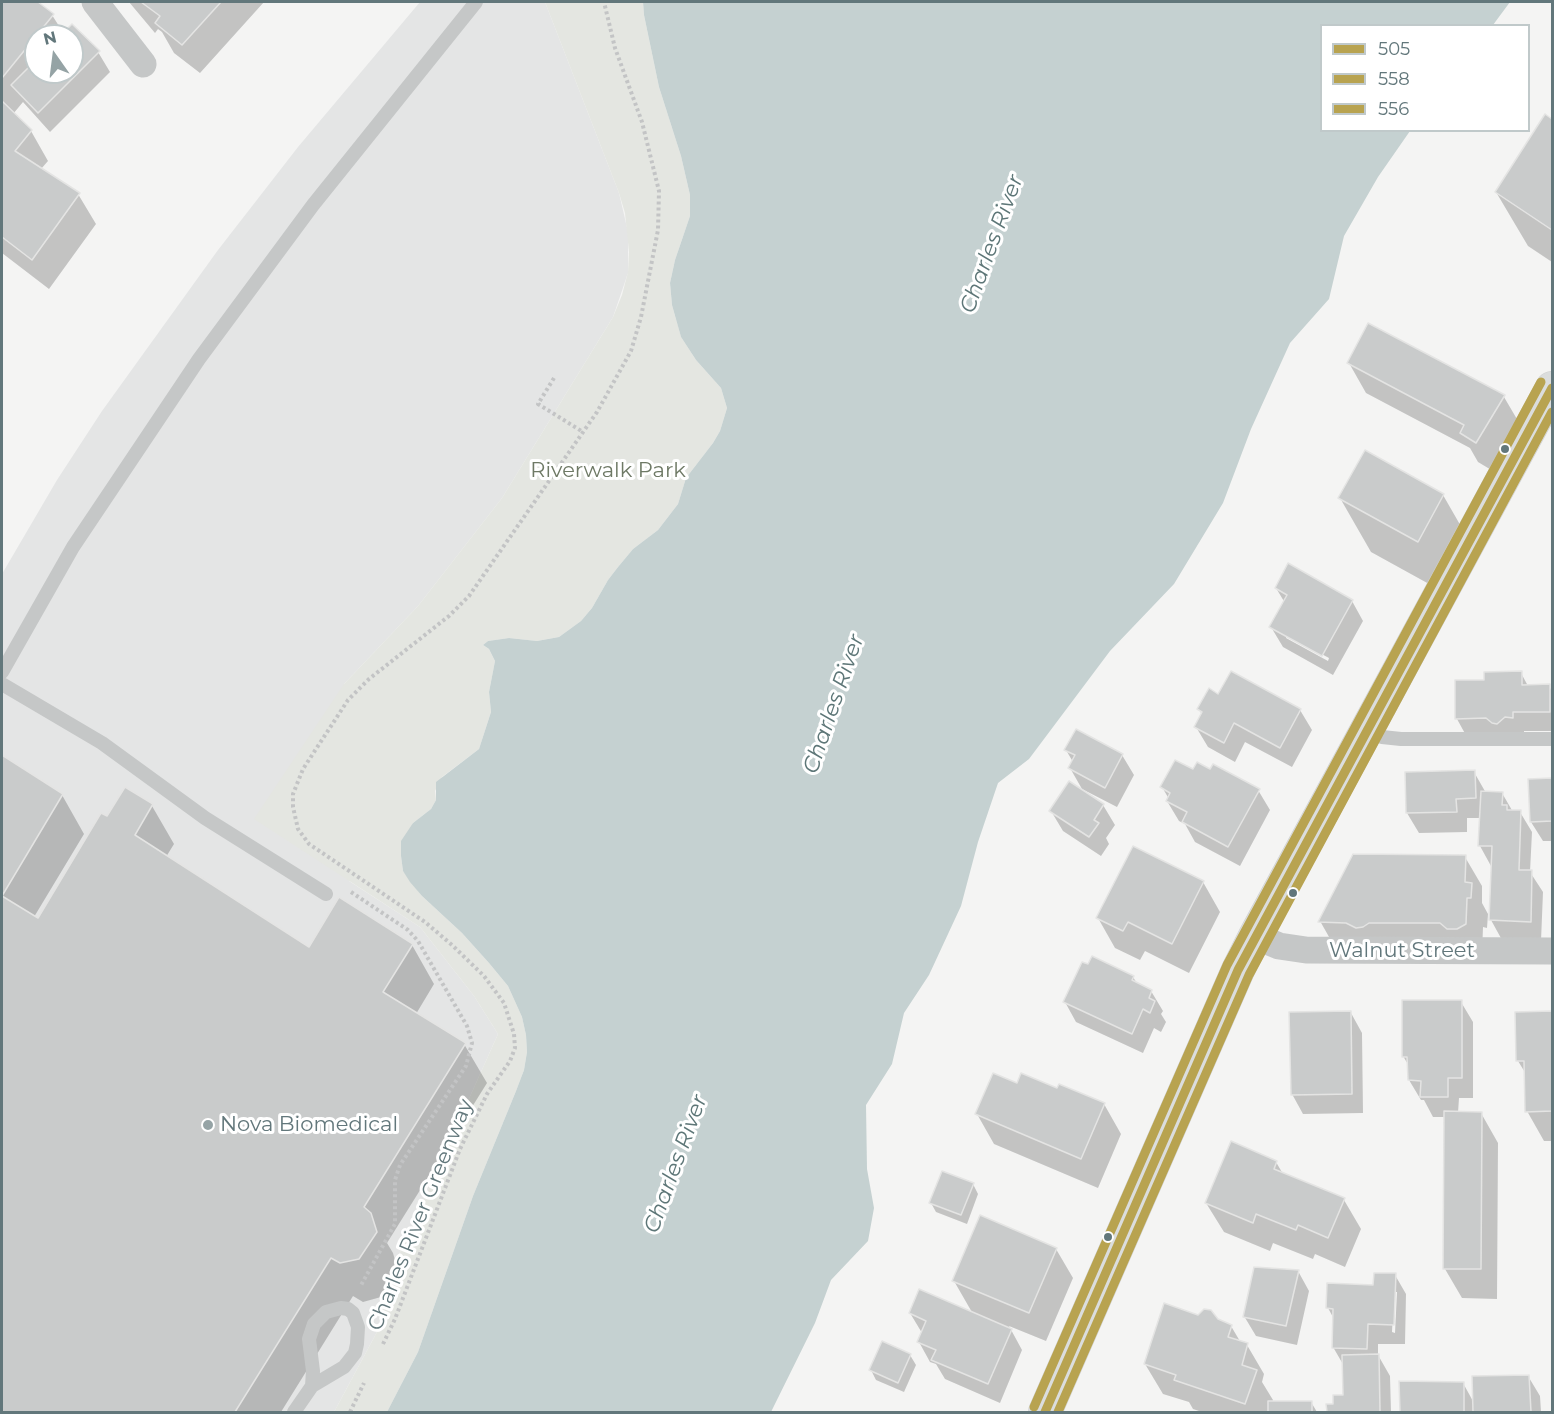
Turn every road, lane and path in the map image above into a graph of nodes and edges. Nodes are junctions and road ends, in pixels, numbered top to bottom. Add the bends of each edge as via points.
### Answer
1 (95, 2) edge
2 (476, 2) edge
3 (604, 2) edge
4 (143, 63) dead end
5 (554, 378) dead end
6 (1552, 388) edge
7 (583, 432) junction
8 (2, 672) edge
9 (2, 684) edge
10 (1366, 730) junction
11 (1552, 739) edge
12 (326, 894) joint
13 (1254, 936) junction
14 (1552, 951) edge
15 (348, 1309) junction
16 (380, 1350) dead end
17 (365, 1381) dead end
18 (312, 1386) junction
19 (294, 1413) edge
20 (350, 1413) edge
21 (1045, 1413) edge

1 - 4 street
2 - 8 lane via 313,205 199,359 73,547
3 - 7 path, Charles River Greenway via 655,171 659,210 631,351
5 - 7 path via 538,404
6 - 10 street
7 - 16 path, Charles River Greenway via 470,596 348,700 303,769 293,795 298,829 309,844 452,945 495,990 514,1034 515,1048 510,1061 487,1094 464,1139
9 - 12 lane via 102,743 205,818
10 - 11 lane via 1401,739
10 - 13 street
12 - 15 path via 347,890 418,940 462,1016 472,1042 466,1066 400,1165 395,1180 395,1224
13 - 14 street, Walnut Street via 1279,946 1306,950
13 - 21 street
15 - 18 lane via 358,1327 355,1353 344,1367
15 - 18 lane via 326,1312 314,1324 309,1339
17 - 20 path
18 - 19 lane

